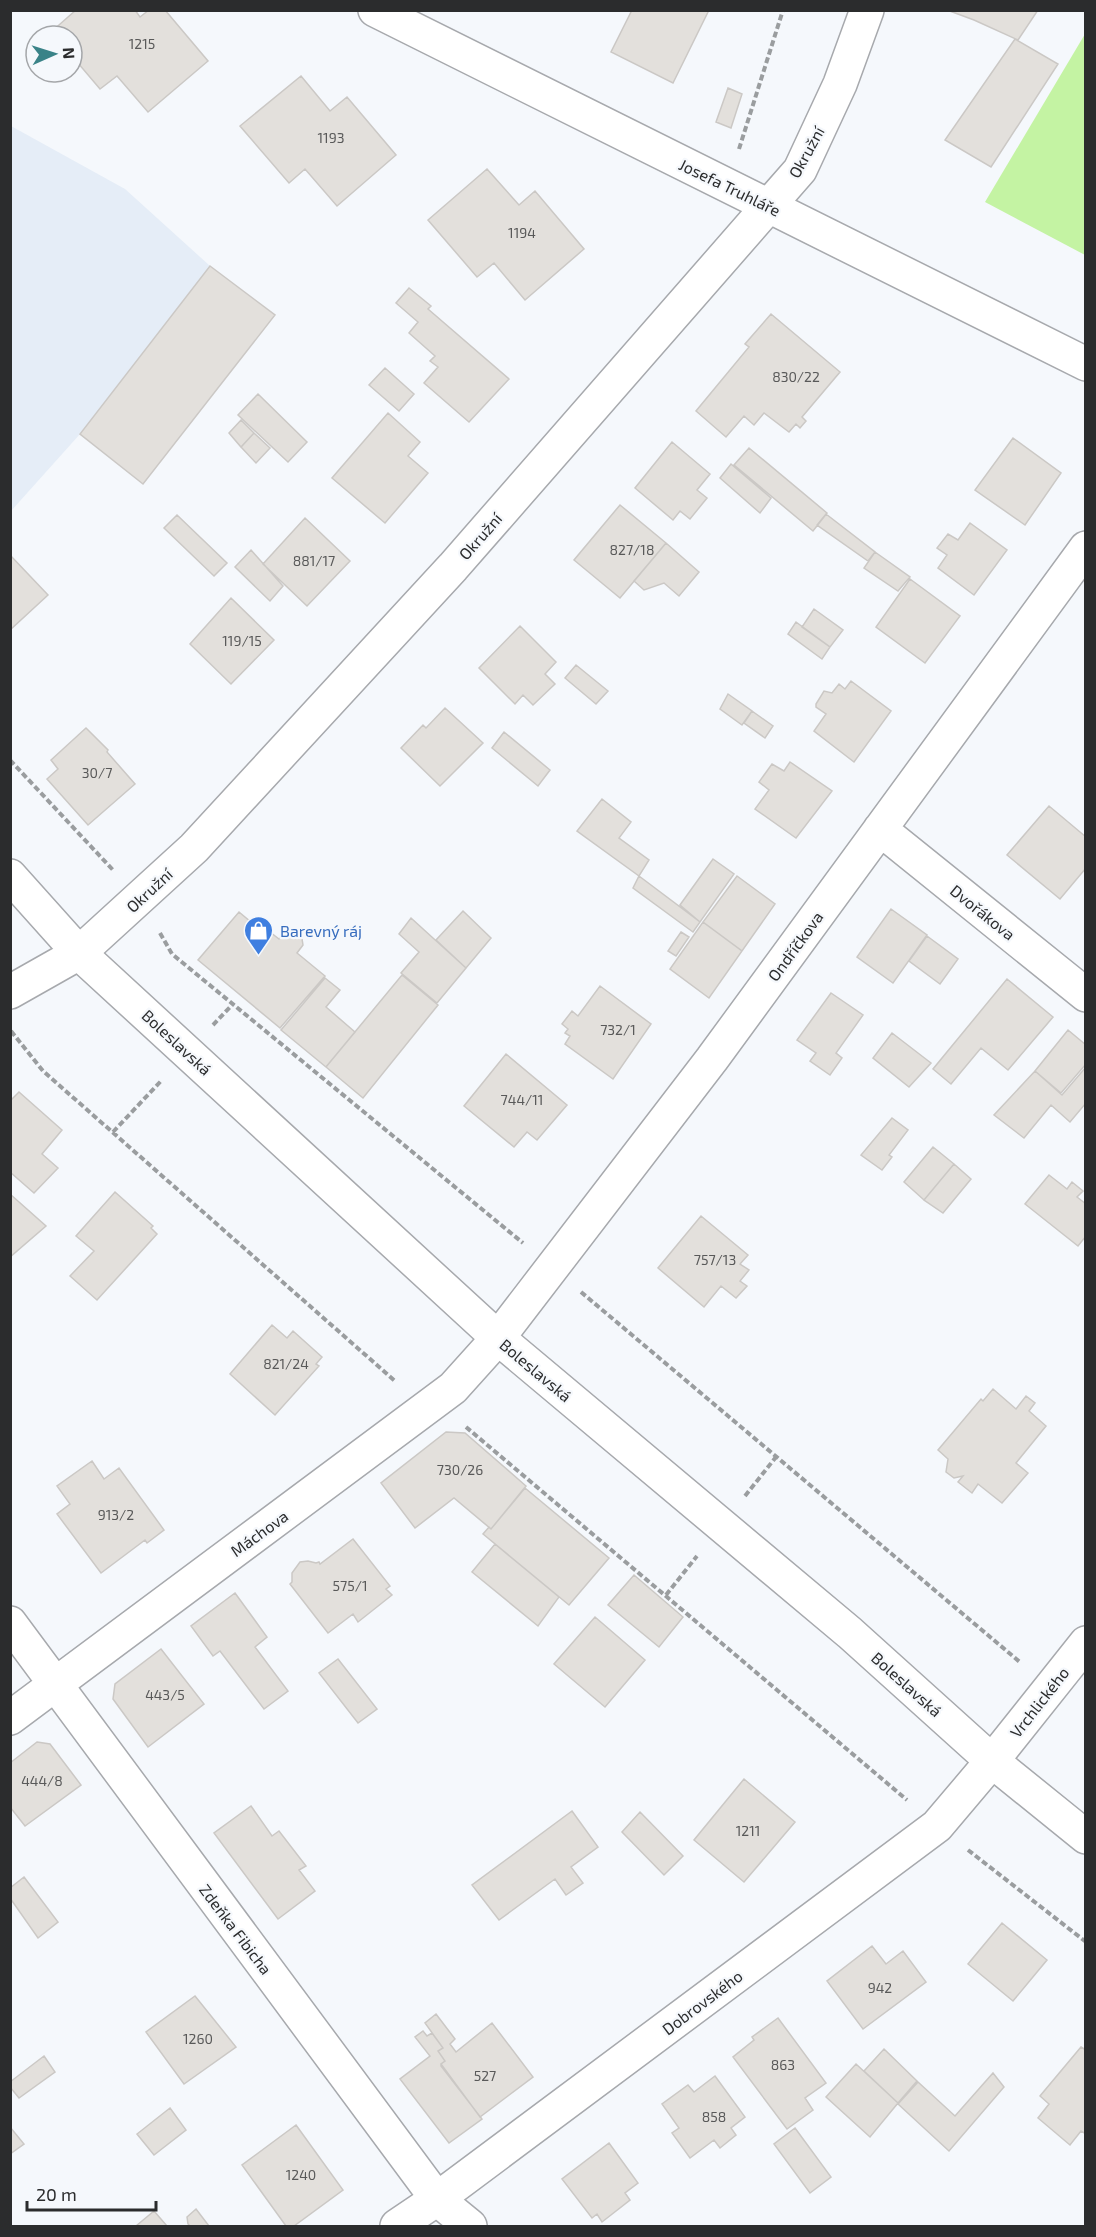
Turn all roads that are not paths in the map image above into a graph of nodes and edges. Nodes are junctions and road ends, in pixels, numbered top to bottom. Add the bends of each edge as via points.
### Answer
1 (375, 10) edge
2 (867, 10) edge
3 (768, 206) junction
4 (1086, 364) edge
5 (1086, 548) edge
6 (880, 829) junction
7 (10, 876) edge
8 (80, 953) junction
9 (10, 992) edge
10 (1086, 996) edge
11 (498, 1338) junction
12 (10, 1623) edge
13 (1086, 1643) edge
14 (54, 1684) junction
15 (10, 1718) edge
16 (992, 1761) junction
17 (1086, 1837) edge
18 (437, 2199) junction
19 (397, 2226) edge
20 (470, 2226) edge

1 - 3 street, Josefa Truhláře
2 - 3 street, Okružní via 840,84 800,170
3 - 4 street, Josefa Truhláře
3 - 8 street, Okružní via 453,567 210,831
5 - 6 street, Ondříčkova
6 - 10 street, Dvořákova
6 - 11 street, Ondříčkova via 712,1059
7 - 8 street, Boleslavská
8 - 9 street, Okružní
8 - 11 street, Boleslavská
11 - 14 street, Máchova via 453,1388
11 - 16 street, Boleslavská via 850,1633
12 - 14 street, Zdeňka Fibicha
13 - 16 street, Vrchlického
14 - 15 street, Máchova
14 - 18 street, Zdeňka Fibicha
16 - 17 street, Boleslavská
16 - 18 street, Dobrovského via 937,1826
18 - 19 street, Dobrovského
18 - 20 street, Zdeňka Fibicha

